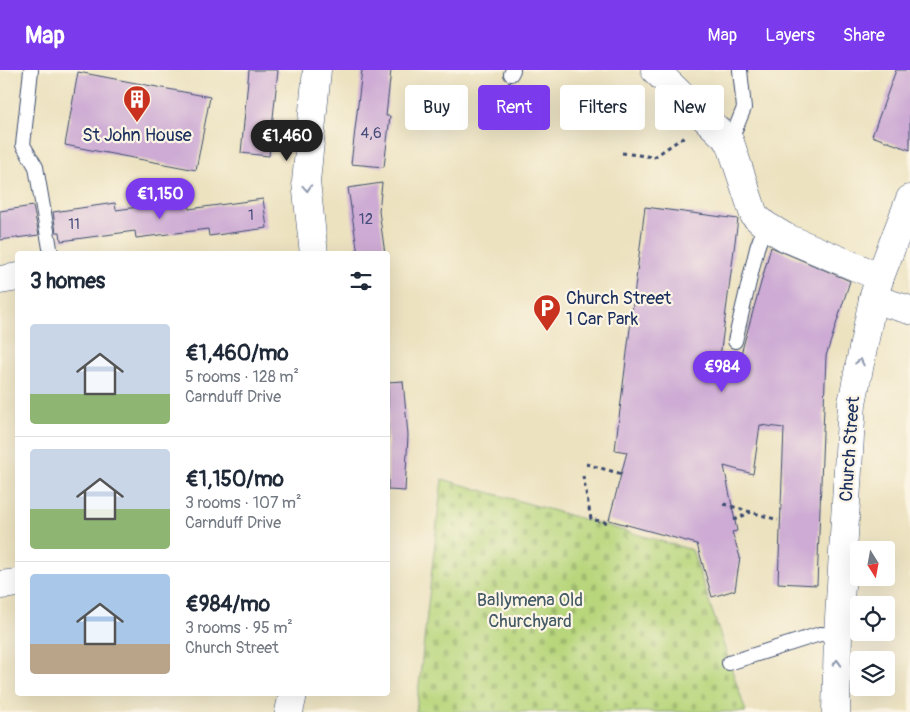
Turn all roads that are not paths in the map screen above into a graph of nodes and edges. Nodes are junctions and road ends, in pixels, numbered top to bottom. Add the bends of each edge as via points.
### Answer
1 (32, 70) edge
2 (317, 70) edge
3 (655, 70) edge
4 (740, 70) edge
5 (730, 142) junction
6 (910, 199) edge
7 (775, 231) junction
8 (50, 251) edge
9 (314, 251) edge
10 (15, 278) edge
11 (0, 280) edge
12 (876, 288) junction
13 (910, 310) edge
14 (734, 341) dead end
15 (15, 583) edge
16 (0, 585) edge
17 (838, 635) junction
18 (729, 663) dead end
19 (293, 696) edge
20 (837, 711) edge
21 (289, 712) edge

1 - 8 lane via 23,145 36,167
2 -> 9 street via 306,182
3 - 5 street
4 - 5 lane via 744,108
5 - 7 street via 754,215
6 - 12 street, Church Street
7 - 12 street
7 - 14 lane via 757,248
10 - 11 street
12 - 13 street
17 -> 12 street, Church Street via 852,403
15 - 16 street
17 - 18 lane via 820,634
20 -> 17 street, Church Street
19 - 21 street

